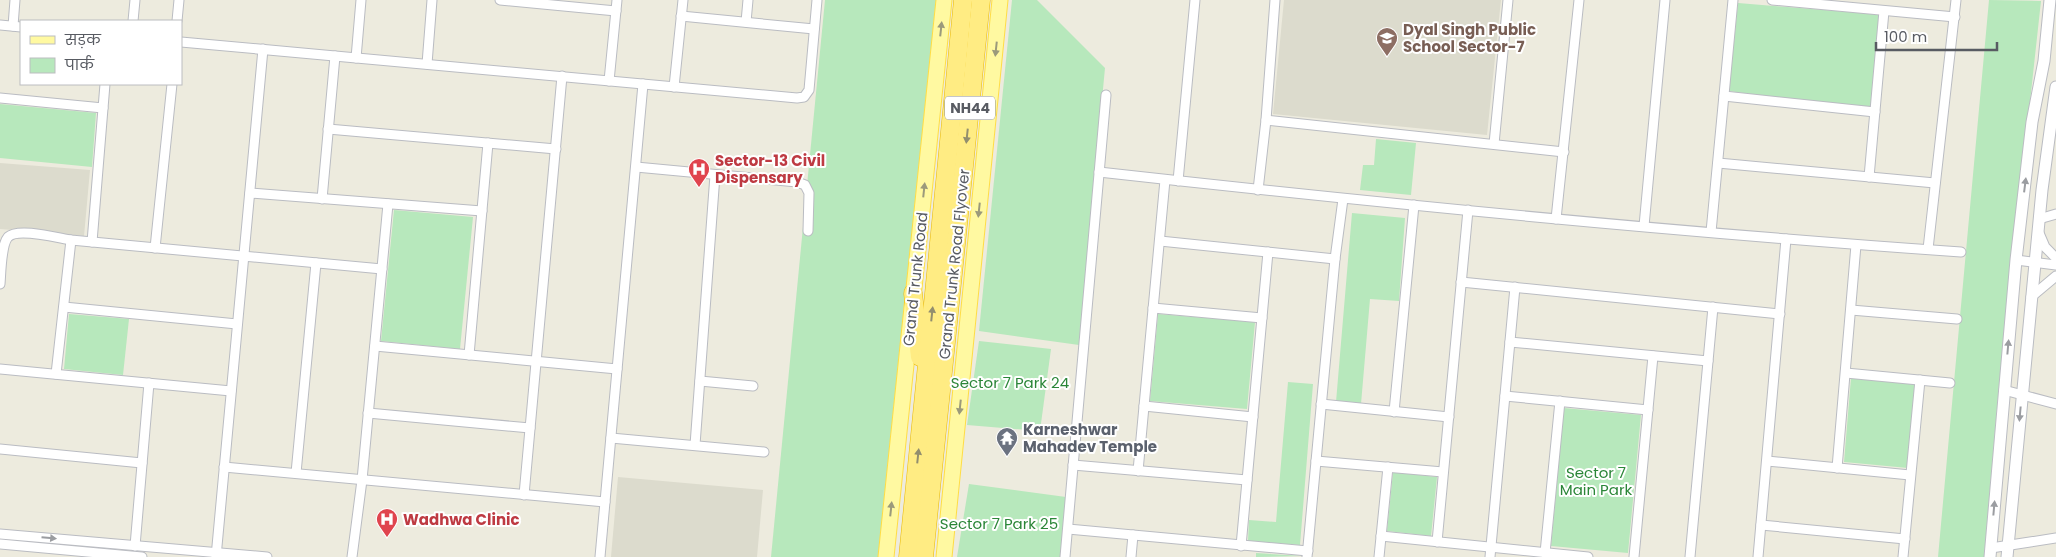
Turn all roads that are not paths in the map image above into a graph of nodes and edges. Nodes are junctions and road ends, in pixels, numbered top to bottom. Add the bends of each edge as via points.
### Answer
1 (15, 0) edge
2 (135, 0) edge
3 (179, 0) edge
4 (361, 0) edge
5 (432, 0) edge
6 (500, 0) edge
7 (504, 0) edge
8 (617, 0) edge
9 (683, 0) edge
10 (748, 0) edge
11 (817, 0) edge
12 (944, 0) edge
13 (964, 0) edge
14 (981, 0) edge
15 (1000, 0) edge
16 (1195, 0) edge
17 (1275, 0) edge
18 (1508, 0) edge
19 (1579, 0) edge
20 (1665, 0) edge
21 (1733, 0) edge
22 (1772, 0) edge
23 (1956, 0) edge
24 (2050, 0) edge
25 (570, 3) edge
26 (1884, 11) junction
27 (616, 12) junction
28 (681, 16) junction
29 (1954, 17) junction
30 (133, 20) edge
31 (178, 20) edge
32 (746, 22) junction
33 (0, 25) edge
34 (17, 27) edge
35 (814, 29) junction
36 (182, 42) edge
37 (263, 49) junction
38 (335, 56) junction
39 (356, 58) junction
40 (427, 64) junction
41 (562, 76) junction
42 (610, 81) junction
43 (643, 84) junction
44 (105, 85) edge
45 (172, 85) edge
46 (674, 86) junction
47 (2056, 87) edge
48 (1106, 96) dead end
49 (1724, 96) junction
50 (0, 98) edge
51 (103, 108) junction
52 (1875, 112) junction
53 (1266, 120) junction
54 (328, 129) junction
55 (488, 143) junction
56 (1494, 144) junction
57 (556, 149) junction
58 (1564, 152) junction
59 (1718, 162) junction
60 (636, 167) junction
61 (1099, 172) junction
62 (715, 174) junction
63 (1869, 177) junction
64 (1165, 180) junction
65 (1178, 181) junction
66 (1935, 183) junction
67 (1258, 190) junction
68 (250, 194) junction
69 (322, 199) junction
70 (1343, 199) junction
71 (388, 204) junction
72 (1414, 205) junction
73 (1468, 210) junction
74 (482, 211) junction
75 (2056, 214) edge
76 (1556, 219) junction
77 (2038, 225) junction
78 (1644, 226) junction
79 (808, 231) dead end
80 (1711, 232) junction
81 (1786, 238) junction
82 (71, 240) junction
83 (1160, 241) junction
84 (92, 242) junction
85 (1856, 245) junction
86 (155, 248) junction
87 (1928, 250) junction
88 (1268, 252) junction
89 (1961, 252) dead end
90 (244, 256) junction
91 (2056, 258) edge
92 (1335, 259) junction
93 (2016, 260) junction
94 (316, 263) junction
95 (2034, 263) junction
96 (2056, 265) edge
97 (382, 269) junction
98 (2056, 276) edge
99 (1461, 282) junction
100 (0, 284) edge
101 (1515, 287) junction
102 (913, 293) junction
103 (2031, 297) junction
104 (64, 307) junction
105 (1713, 307) junction
106 (1153, 308) junction
107 (1851, 310) junction
108 (1780, 314) junction
109 (1262, 318) junction
110 (1957, 319) dead end
111 (238, 324) junction
112 (1510, 342) junction
113 (374, 346) junction
114 (469, 355) junction
115 (1653, 356) junction
116 (536, 361) junction
117 (1708, 361) junction
118 (0, 369) edge
119 (617, 369) junction
120 (1846, 373) junction
121 (56, 374) junction
122 (1920, 380) junction
123 (700, 381) junction
124 (149, 383) junction
125 (1950, 383) dead end
126 (753, 386) dead end
127 (2004, 390) junction
128 (231, 391) junction
129 (2022, 395) junction
130 (1505, 396) junction
131 (924, 397) junction
132 (1560, 401) junction
133 (1320, 404) junction
134 (2056, 404) edge
135 (1144, 406) junction
136 (1648, 410) junction
137 (1394, 412) junction
138 (368, 413) junction
139 (1253, 417) junction
140 (1448, 417) junction
141 (530, 428) junction
142 (611, 438) junction
143 (695, 445) junction
144 (0, 449) edge
145 (764, 452) dead end
146 (1316, 461) junction
147 (1767, 461) junction
148 (142, 463) junction
149 (1073, 465) junction
150 (224, 467) junction
151 (1388, 467) junction
152 (1837, 468) junction
153 (1138, 471) junction
154 (1443, 472) junction
155 (296, 473) junction
156 (1910, 475) junction
157 (362, 480) junction
158 (1247, 480) junction
159 (524, 495) junction
160 (605, 502) junction
161 (1761, 525) junction
162 (1068, 529) junction
163 (0, 534) edge
164 (1133, 535) junction
165 (1381, 536) junction
166 (2056, 538) edge
167 (1905, 539) junction
168 (1437, 542) junction
169 (0, 544) edge
170 (2008, 545) junction
171 (135, 546) junction
172 (1241, 546) junction
173 (1491, 552) edge
174 (1990, 552) edge
175 (1545, 553) junction
176 (1308, 554) edge
177 (216, 555) edge
178 (142, 557) edge
179 (267, 557) edge
180 (352, 557) edge
181 (600, 557) edge
182 (886, 557) edge
183 (908, 557) edge
184 (924, 557) edge
185 (944, 557) edge
186 (1065, 557) edge
187 (1131, 557) edge
188 (1379, 557) edge
189 (1588, 557) edge
190 (1634, 557) edge
191 (1690, 557) edge
192 (1758, 557) edge
193 (1903, 557) edge
194 (2007, 557) edge

1 - 34 street
2 - 30 street
3 - 31 street
4 - 39 street
5 - 40 street
6 - 7 street
7 - 25 street
8 - 27 street
9 - 28 street
10 - 32 street
11 - 35 street
102 -> 12 main road, Grand Trunk Road
131 -> 13 highway, Grand Trunk Road Flyover / NH44
14 -> 184 highway, Grand Trunk Road Flyover / NH44
15 -> 185 main road
16 - 65 street
17 - 53 street
18 - 56 street
19 - 58 street
20 - 78 street
21 - 49 street
22 - 26 street
23 - 29 street
93 -> 24 street
25 - 27 street
26 - 29 street
26 - 52 street
27 - 42 street
28 - 32 street
28 - 46 street
29 - 66 street
32 - 35 street
33 - 34 street
35 - 46 street via 809,90 804,98
36 - 37 street
37 - 38 street
37 - 68 street
38 - 39 street
38 - 54 street
39 - 40 street
40 - 41 street
41 - 42 street
41 - 57 street
42 - 43 street
43 - 46 street
43 - 60 street
44 - 51 street
45 - 86 street
47 - 77 street
48 - 61 street
49 - 52 street
49 - 59 street
50 - 51 street
51 - 84 street
52 - 63 street
53 - 56 street
53 - 67 street
54 - 55 street
54 - 69 street
55 - 57 street
55 - 74 street
56 - 58 street
57 - 116 street
58 - 76 street
59 - 63 street
59 - 80 street
60 - 62 street
60 - 119 street
61 - 64 street
61 - 149 street
62 - 79 street via 805,185 809,193
62 - 123 street
63 - 66 street
64 - 65 street
64 - 83 street
65 - 67 street
66 - 87 street
67 - 70 street
68 - 69 street
68 - 90 street
69 - 71 street
70 - 72 street
70 - 92 street
71 - 74 street
71 - 97 street
72 - 73 street
72 - 137 street
73 - 76 street
73 - 99 street
74 - 114 street
75 - 77 street
76 - 78 street
77 - 91 street via 2045,247
77 - 95 street
78 - 80 street
80 - 81 street
81 - 85 street
81 - 108 street
82 - 84 street
82 - 100 street via 29,233 15,233 8,237
82 - 104 street
83 - 88 street
83 - 106 street
84 - 86 street
85 - 87 street
85 - 107 street
86 - 90 street
87 - 89 street
88 - 92 street
88 - 109 street
90 - 94 street
90 - 111 street
92 - 133 street
93 - 95 street
127 -> 93 street
94 - 97 street
94 - 155 street
95 - 96 street
95 - 103 street
97 - 113 street
98 - 103 street
99 - 101 street
99 - 140 street
101 - 105 street
101 - 112 street
102 - 131 highway
182 -> 102 main road, Grand Trunk Road
103 - 129 street
104 - 111 street
104 - 121 street
105 - 108 street
105 - 117 street
106 - 109 street
106 - 135 street
107 - 110 street
107 - 120 street
108 - 147 street
109 - 139 street
111 - 128 street
112 - 115 street
112 - 130 street
113 - 114 street
113 - 138 street
114 - 116 street
115 - 117 street
115 - 136 street
116 - 119 street
116 - 141 street
117 - 191 street
118 - 121 street
119 - 142 street
120 - 122 street
120 - 152 street
121 - 124 street
122 - 125 street
122 - 156 street
123 - 126 street
123 - 143 street
124 - 128 street
124 - 148 street
127 - 129 street
174 -> 127 street
128 - 150 street
129 - 134 street
129 -> 170 street
130 - 132 street
130 - 173 street
183 -> 131 highway, NH44
132 - 136 street
132 - 175 street
133 - 137 street
133 - 146 street
135 - 139 street
135 - 153 street
136 - 190 street
137 - 140 street
138 - 141 street
138 - 157 street
139 - 158 street
140 - 154 street
141 - 159 street
142 - 143 street
142 - 160 street
143 - 145 street
144 - 148 street
146 - 151 street
146 - 176 street
147 - 152 street
147 - 161 street
148 - 171 street
149 - 153 street
149 - 162 street
150 - 155 street
150 - 177 street
151 - 154 street
151 - 165 street
152 - 156 street
153 - 158 street
154 - 168 street
155 - 157 street
156 - 167 street
157 - 159 street
157 - 180 street
158 - 172 street
159 - 160 street
160 - 181 street
161 - 167 street
161 - 192 street
162 - 164 street
162 - 186 street
163 -> 171 street
164 - 172 street
164 - 187 street
165 - 168 street
165 - 188 street
166 - 170 street
167 - 193 street
168 - 173 street
169 - 178 street
170 - 174 street
170 - 194 street
171 - 177 street
172 - 176 street
173 - 175 street
175 - 189 street
177 - 179 street

